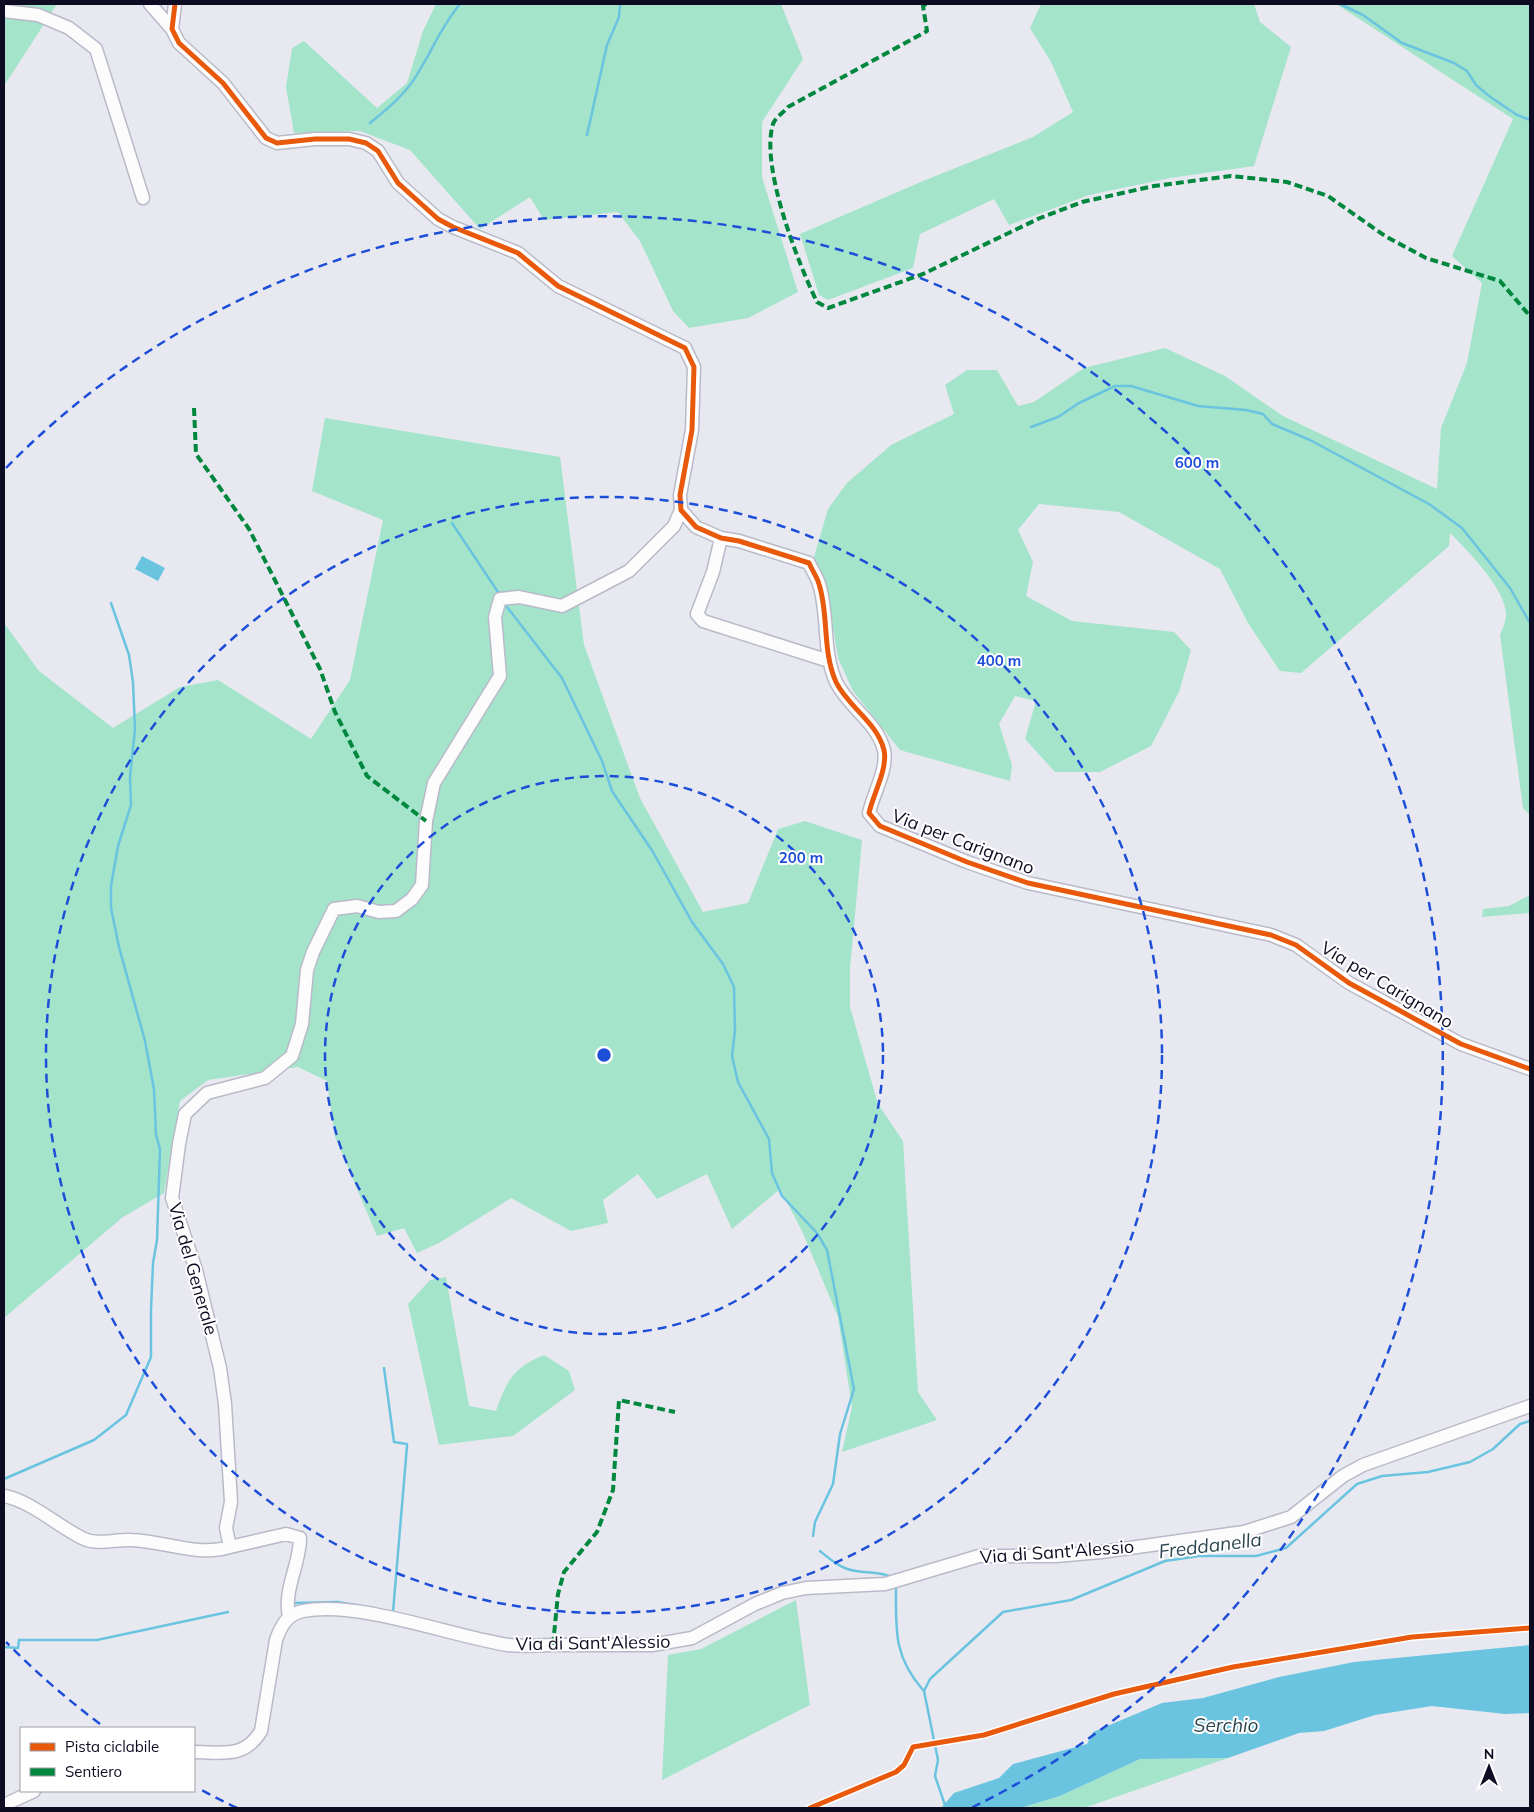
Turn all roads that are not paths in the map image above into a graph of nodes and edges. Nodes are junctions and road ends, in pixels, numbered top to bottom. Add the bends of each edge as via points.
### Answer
1 (150, 4) edge
2 (175, 4) edge
3 (4, 11) edge
4 (172, 29) junction
5 (144, 198) dead end
6 (681, 510) junction
7 (721, 538) junction
8 (829, 661) junction
9 (1530, 1069) edge
10 (1530, 1406) edge
11 (4, 1496) edge
12 (230, 1548) junction
13 (289, 1617) junction
14 (195, 1752) edge
15 (32, 1792) edge
16 (4, 1805) edge

1 - 4 street
2 - 4 street
3 - 5 street via 38,15 69,28 96,49
4 - 6 street via 179,43 223,83 266,138 277,143 315,139 349,139 366,143 378,151 398,182 438,219 518,253 558,286 686,348 694,367 692,430 680,495
6 - 7 street, Via per Carignano via 696,527
6 - 12 street, Via del Generale via 668,532 629,571 562,606 520,597 500,599 495,617 500,676 434,782 426,821 422,885 412,899 396,911 379,912 357,906 334,910 307,970 302,1024 292,1056 265,1078 207,1093 185,1114 172,1198 196,1270 220,1368 231,1502 226,1528
7 - 8 street, Via per Carignano via 809,563 819,584
7 - 8 street via 713,572 697,614 703,621
8 - 9 street, Via per Carignano via 835,681 868,722 884,750 885,761 869,813 880,826 1028,883 1271,935 1296,945 1350,982 1461,1044
10 - 13 street, Via di Sant'Alessio via 1363,1465 1343,1476 1291,1517 1244,1532 1101,1552 1056,1556 979,1556 885,1584 806,1588 782,1593 692,1638 671,1643 511,1645 350,1611 311,1610
11 - 12 street via 17,1500 84,1540 131,1540 199,1552
12 - 13 street via 286,1534 300,1538 300,1550 288,1590
13 - 14 street via 281,1626 276,1640 261,1731 256,1740 249,1747 234,1752
15 - 16 street

